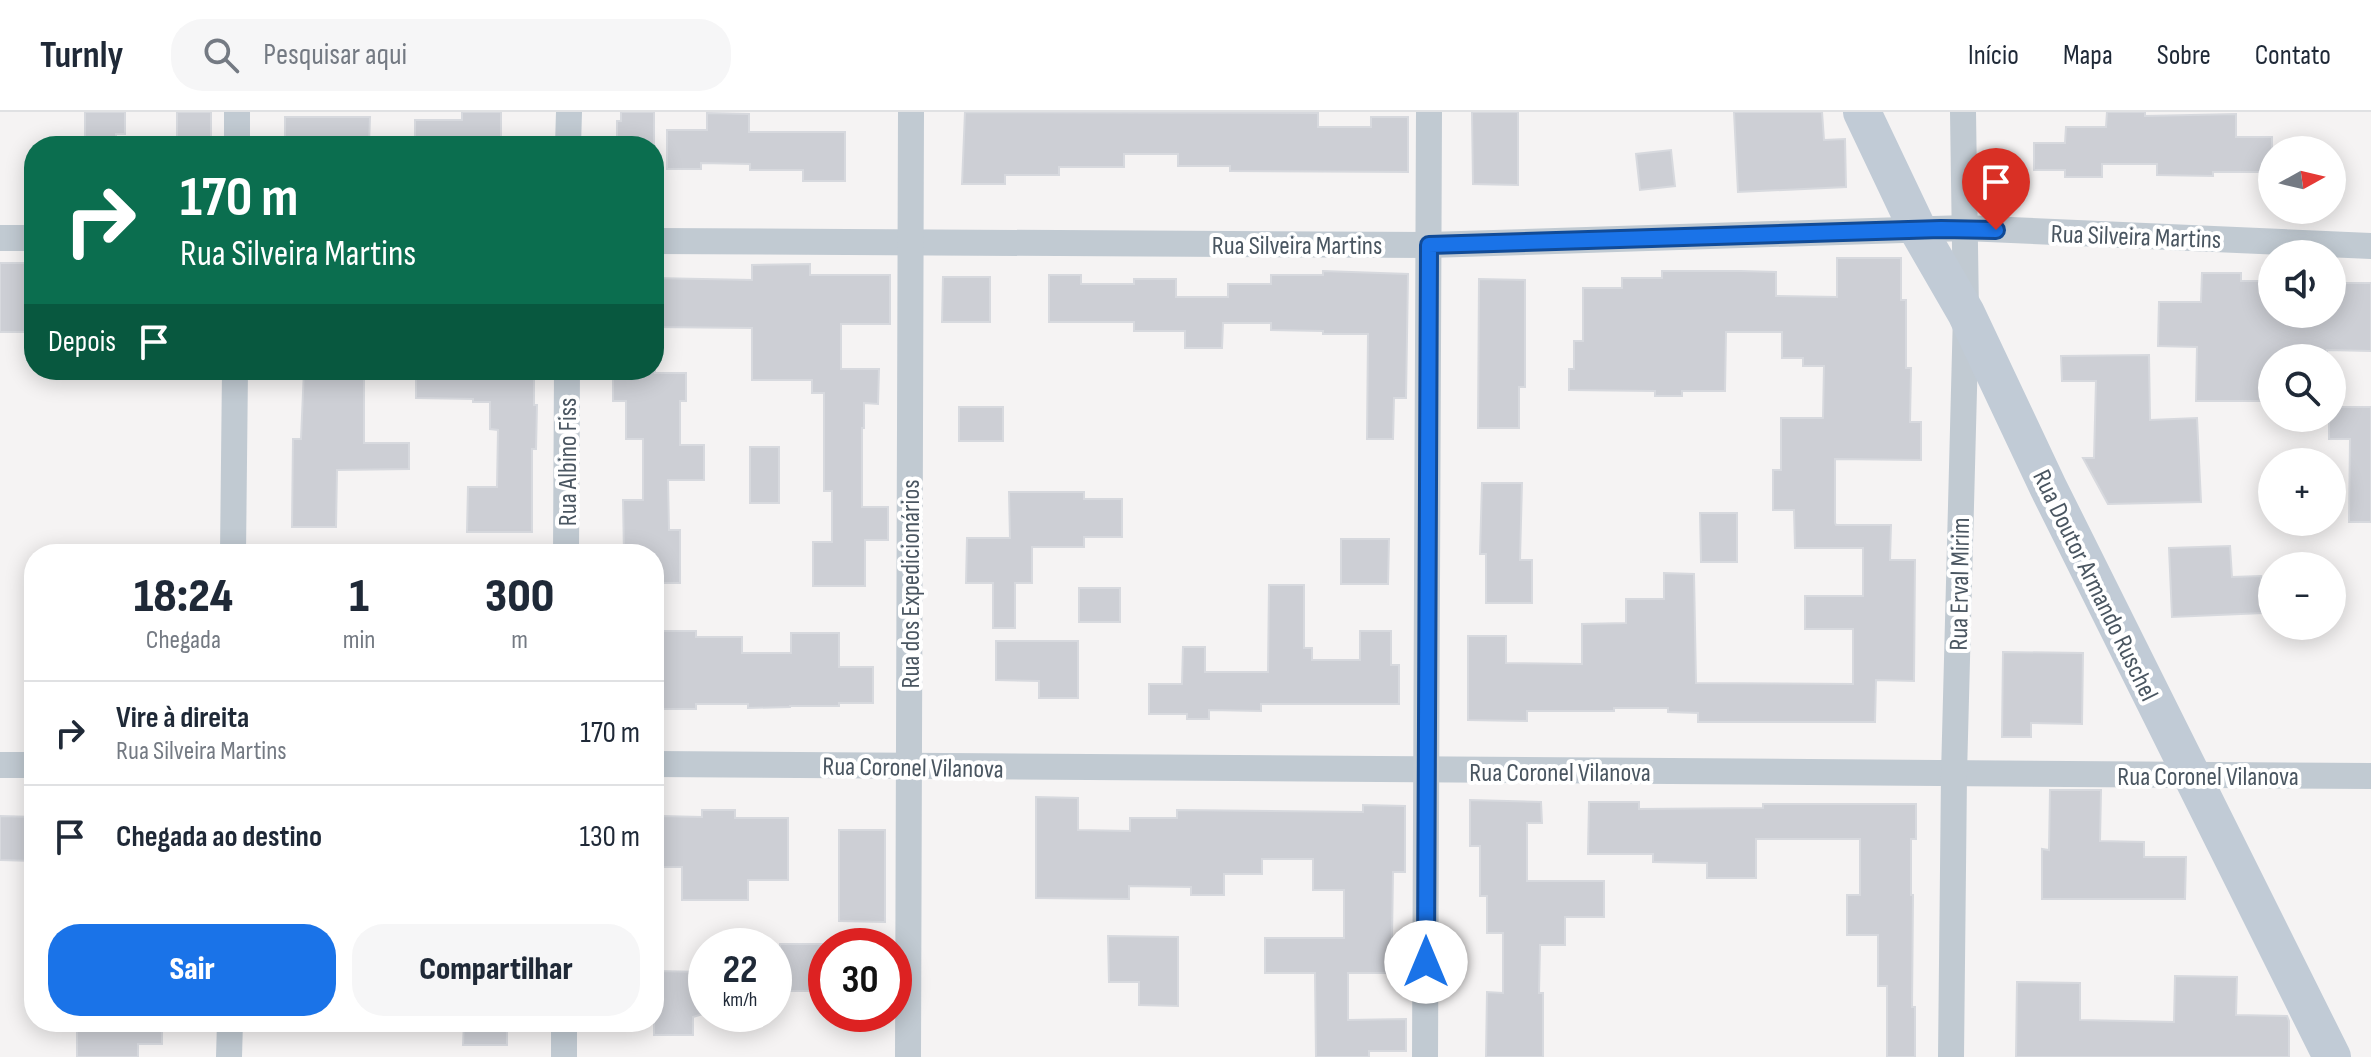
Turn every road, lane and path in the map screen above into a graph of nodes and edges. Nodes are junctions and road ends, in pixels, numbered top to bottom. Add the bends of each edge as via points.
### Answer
1 (237, 112) edge
2 (569, 112) edge
3 (911, 112) edge
4 (1429, 112) edge
5 (1862, 112) edge
6 (1963, 112) edge
7 (237, 136) edge
8 (568, 136) edge
9 (1965, 228) junction
10 (1918, 230) junction
11 (0, 238) edge
12 (24, 238) edge
13 (664, 241) edge
14 (910, 243) junction
15 (1429, 245) junction
16 (2371, 246) edge
17 (1966, 313) junction
18 (235, 380) edge
19 (567, 380) edge
20 (233, 544) edge
21 (566, 544) edge
22 (664, 764) edge
23 (0, 765) edge
24 (24, 765) edge
25 (910, 767) junction
26 (1427, 771) junction
27 (1954, 775) junction
28 (2191, 776) junction
29 (2371, 776) edge
30 (230, 1032) edge
31 (564, 1032) edge
32 (229, 1057) edge
33 (564, 1057) edge
34 (908, 1057) edge
35 (1425, 1057) edge
36 (1951, 1057) edge
37 (2332, 1057) edge

1 - 7 street
2 - 8 street
3 - 14 street, Rua dos Expedicionários
4 - 15 street
5 - 10 main road, Rua Doutor Armando Ruschel
6 - 9 street, Rua Erval Mirim
9 - 10 street, Rua Silveira Martins
9 - 16 street, Rua Silveira Martins
9 - 17 street, Rua Erval Mirim
10 - 15 street, Rua Silveira Martins
10 - 17 main road, Rua Doutor Armando Ruschel
11 - 12 street
13 - 14 street, Rua Silveira Martins
14 - 15 street, Rua Silveira Martins
14 - 25 street, Rua dos Expedicionários
15 - 26 street
17 - 27 street, Rua Erval Mirim
17 - 28 main road, Rua Doutor Armando Ruschel
18 - 20 street
19 - 21 street, Rua Albino Fiss
22 - 25 street, Rua Coronel Vilanova
23 - 24 street
25 - 26 street, Rua Coronel Vilanova
25 - 34 street, Rua dos Expedicionários
26 - 27 street, Rua Coronel Vilanova
26 - 35 street
27 - 28 street, Rua Coronel Vilanova
27 - 36 street, Rua Erval Mirim
28 - 29 street, Rua Coronel Vilanova
28 - 37 main road, Rua Doutor Armando Ruschel
30 - 32 street
31 - 33 street

